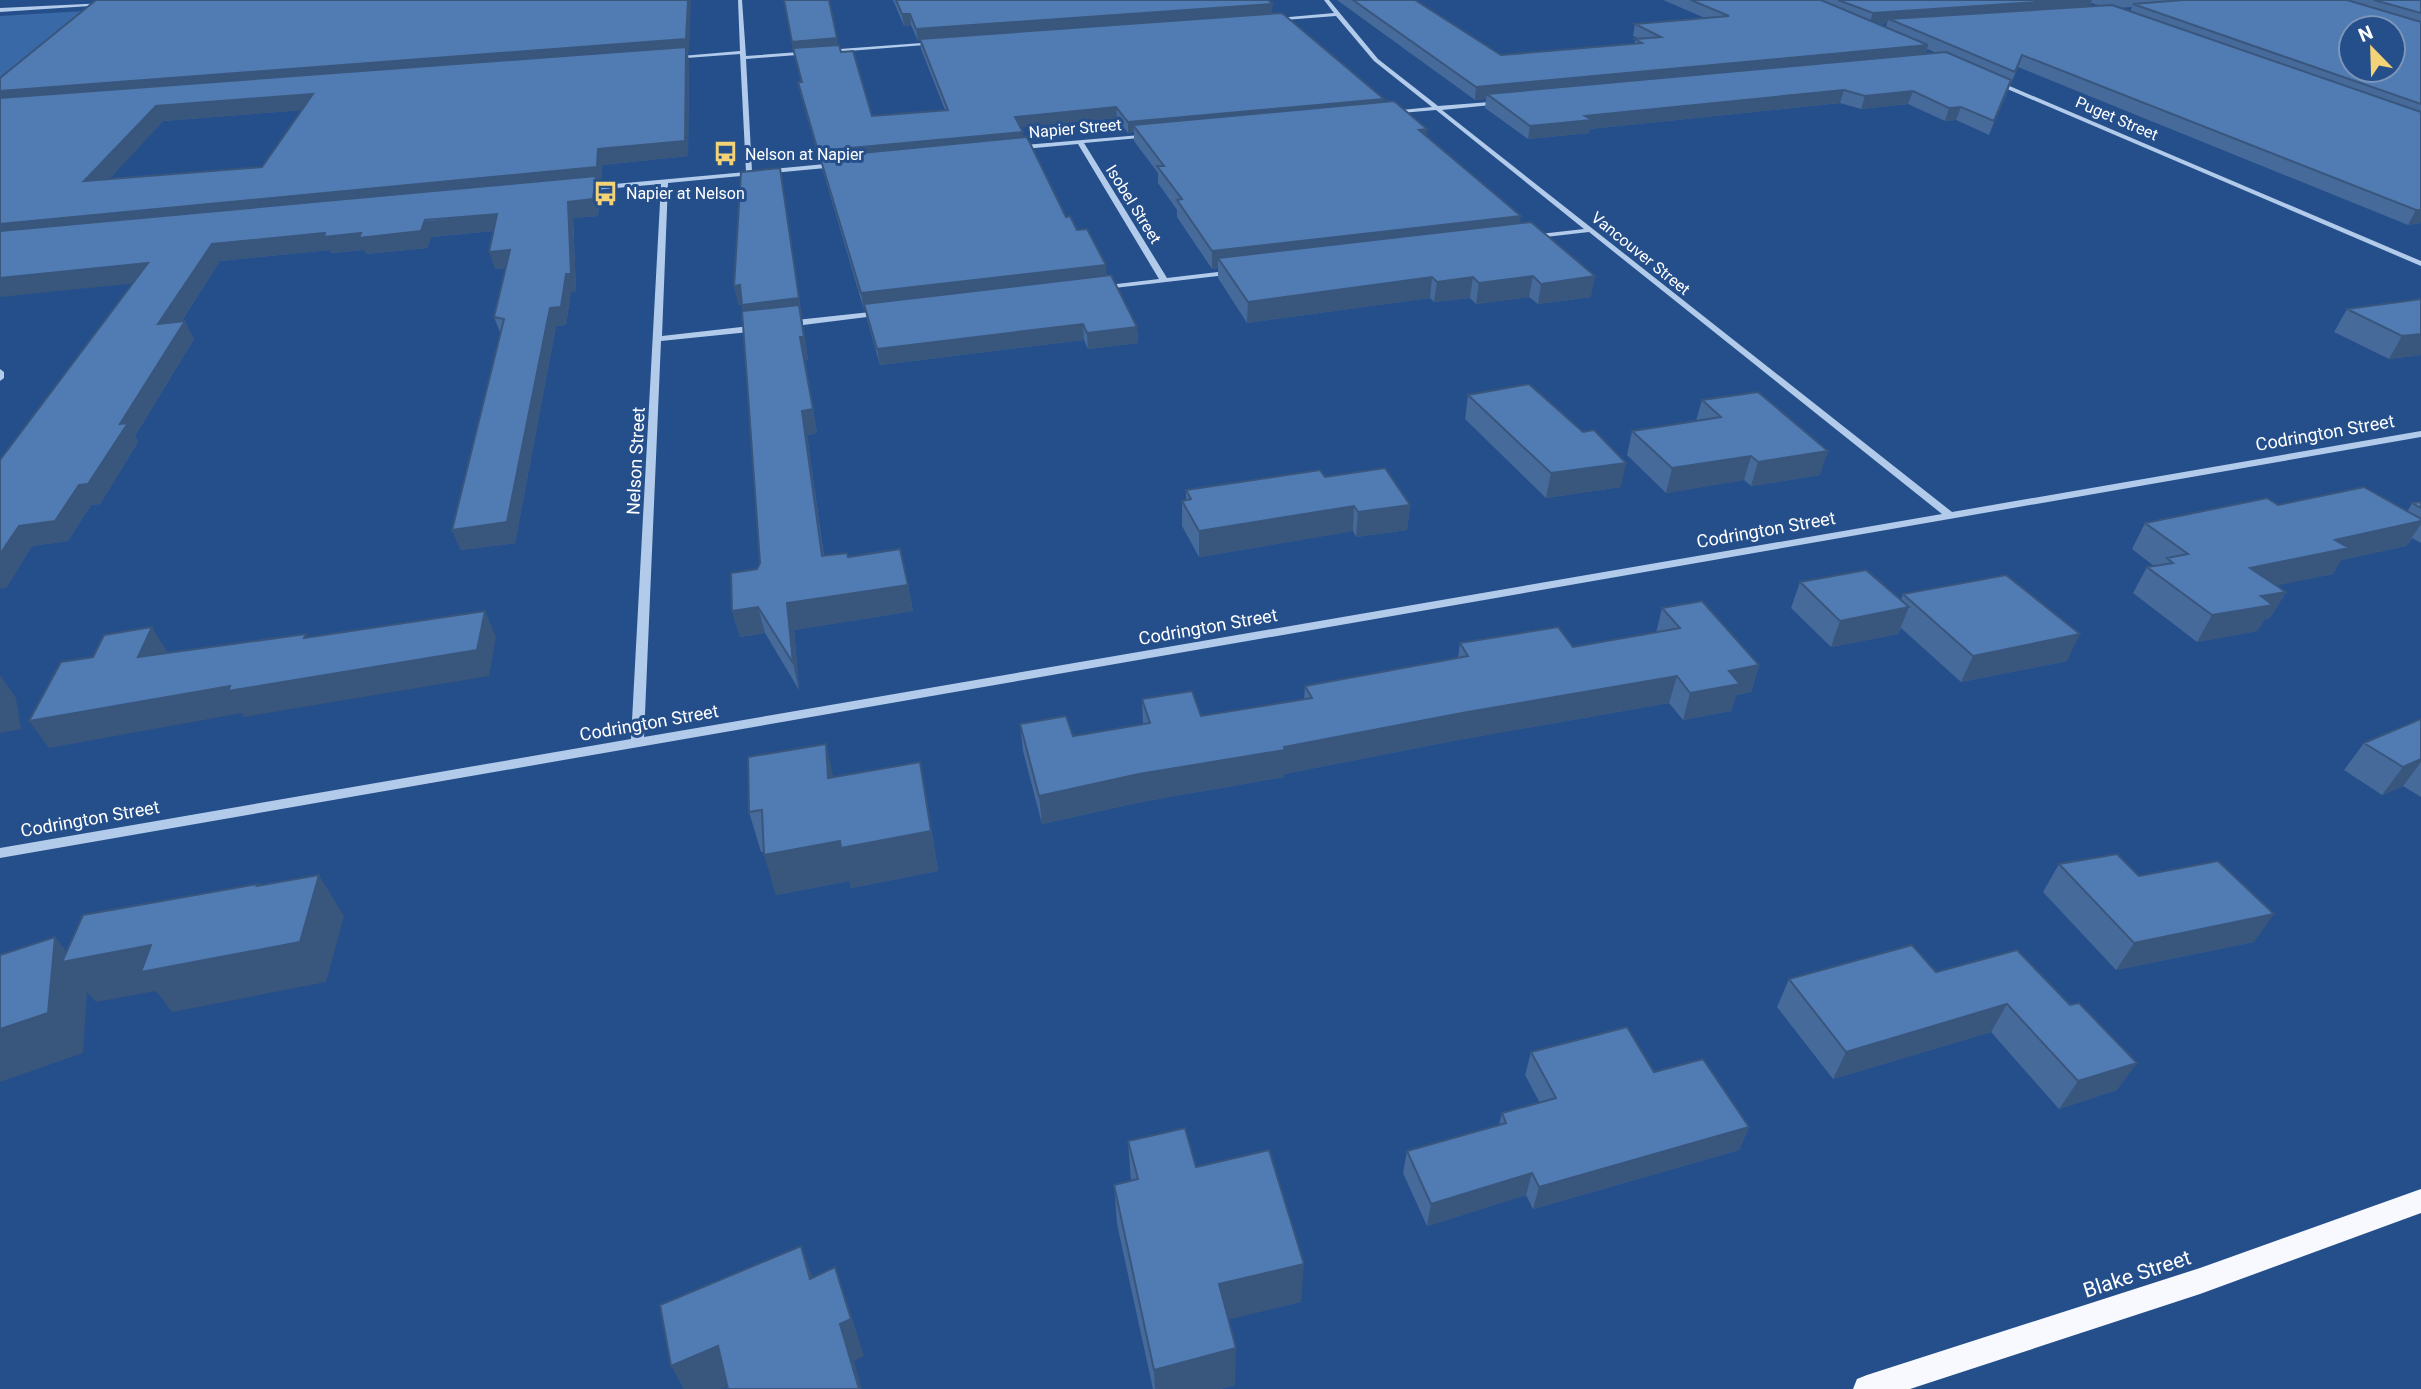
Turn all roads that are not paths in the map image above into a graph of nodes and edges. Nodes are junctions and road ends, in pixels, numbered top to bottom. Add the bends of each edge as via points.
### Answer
1 (740, 0) edge
2 (1326, 0) edge
3 (116, 3) edge
4 (0, 10) edge
5 (1336, 14) junction
6 (1268, 19) edge
7 (940, 44) edge
8 (743, 55) junction
9 (670, 57) edge
10 (1982, 76) edge
11 (1505, 102) edge
12 (1437, 108) junction
13 (1382, 114) edge
14 (1162, 134) edge
15 (1080, 142) junction
16 (1011, 148) edge
17 (845, 164) edge
18 (749, 173) junction
19 (665, 181) junction
20 (568, 190) edge
21 (1590, 230) junction
22 (1526, 238) edge
23 (2421, 264) edge
24 (1248, 270) edge
25 (1164, 280) junction
26 (1083, 290) edge
27 (892, 312) edge
28 (783, 325) edge
29 (769, 326) edge
30 (658, 340) junction
31 (0, 372) edge
32 (0, 378) edge
33 (2421, 434) edge
34 (1951, 516) junction
35 (637, 744) junction
36 (0, 853) edge
37 (2421, 1201) edge
38 (1867, 1389) edge

1 - 8 street
2 - 5 street, Vancouver Street
3 - 4 street
5 - 6 street
5 - 12 street, Vancouver Street via 1376,60
7 - 8 street
8 - 9 street
8 - 18 street
10 - 23 street, Puget Street
11 - 12 street
12 - 13 street
12 - 21 street, Vancouver Street
14 - 15 street, Napier Street
15 - 16 street, Napier Street
15 - 25 street, Isobel Street
17 - 18 street
18 - 19 street
19 - 20 street
19 - 30 street, Nelson Street
21 - 22 street
21 - 34 street, Vancouver Street
24 - 25 street
25 - 26 street
27 - 28 street
29 - 30 street
30 - 35 street, Nelson Street
31 - 32 street
33 - 34 street, Codrington Street
34 - 35 street, Codrington Street
35 - 36 street, Codrington Street
37 - 38 main road, Blake Street via 2200,1281

